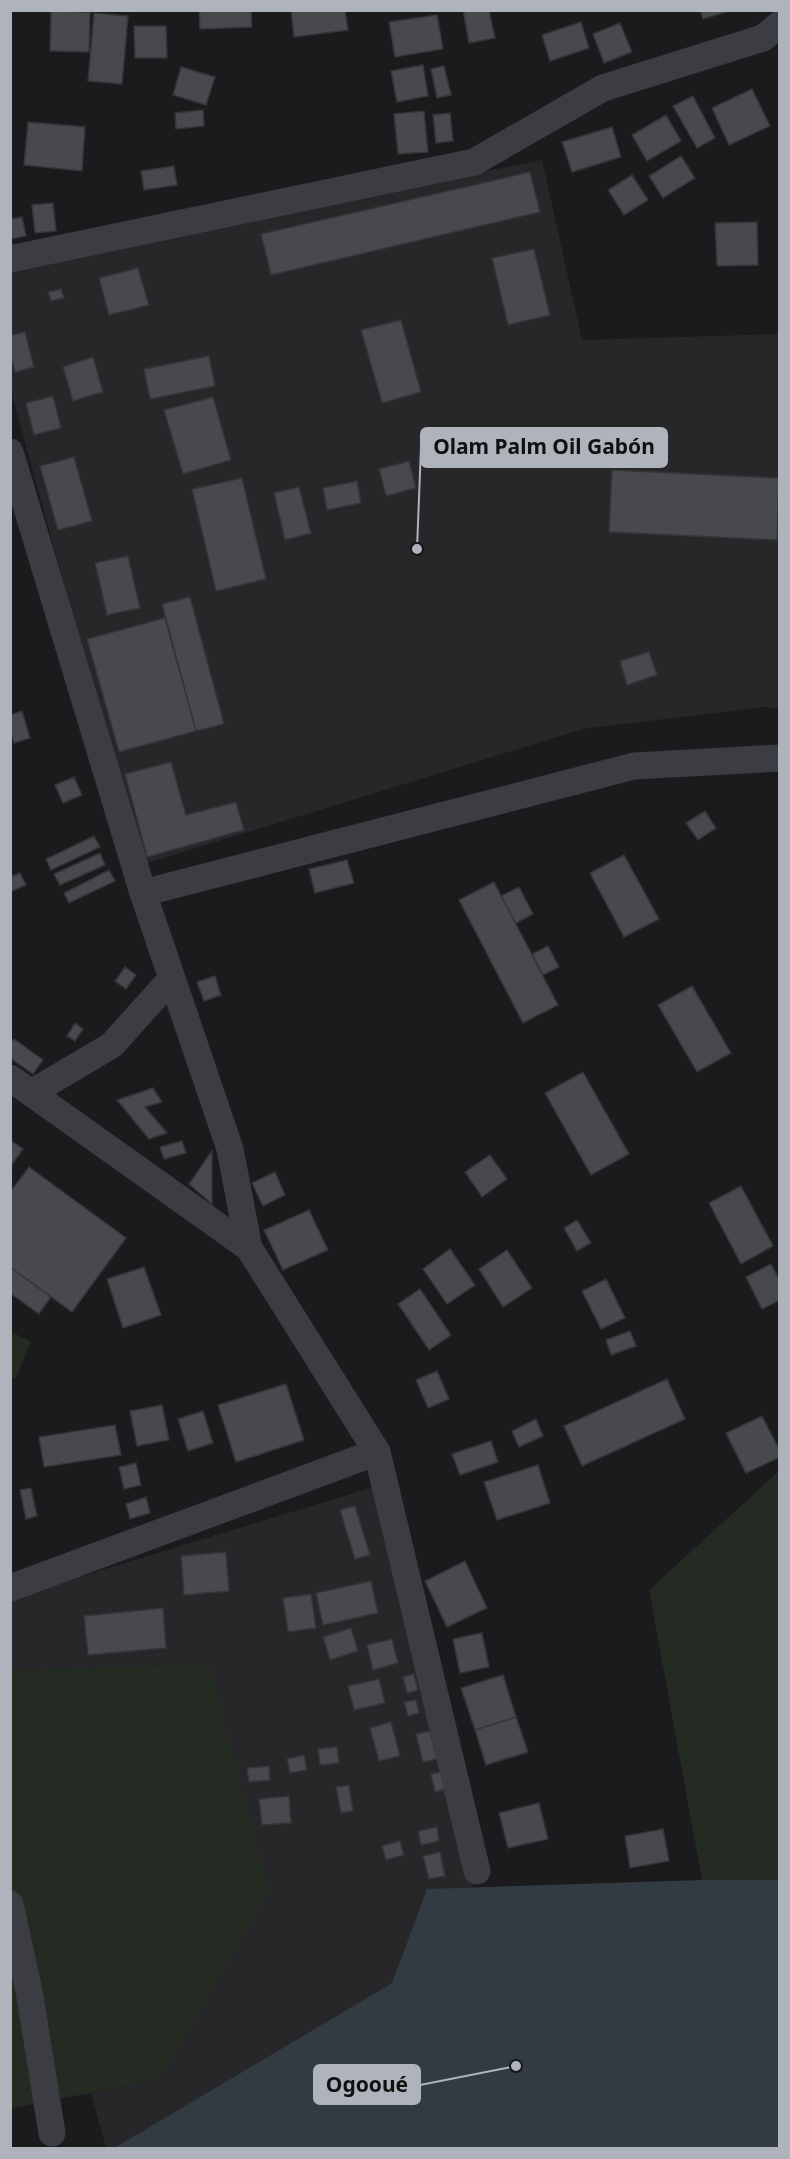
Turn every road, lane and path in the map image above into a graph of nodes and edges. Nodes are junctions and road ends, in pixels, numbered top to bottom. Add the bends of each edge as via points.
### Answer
1 (780, 24) edge
2 (10, 259) edge
3 (10, 452) edge
4 (780, 758) edge
5 (143, 893) junction
6 (172, 978) junction
7 (21, 1086) edge
8 (249, 1248) junction
9 (377, 1452) junction
10 (10, 1588) edge
11 (477, 1872) dead end
12 (10, 1904) edge
13 (52, 2133) dead end

1 - 2 street via 763,38 603,88 474,162
3 - 5 street
4 - 5 street via 633,766
5 - 6 street
6 - 7 street via 112,1045
6 - 8 street via 230,1149
7 - 8 street
8 - 9 street
9 - 10 street
9 - 11 street
12 - 13 street

